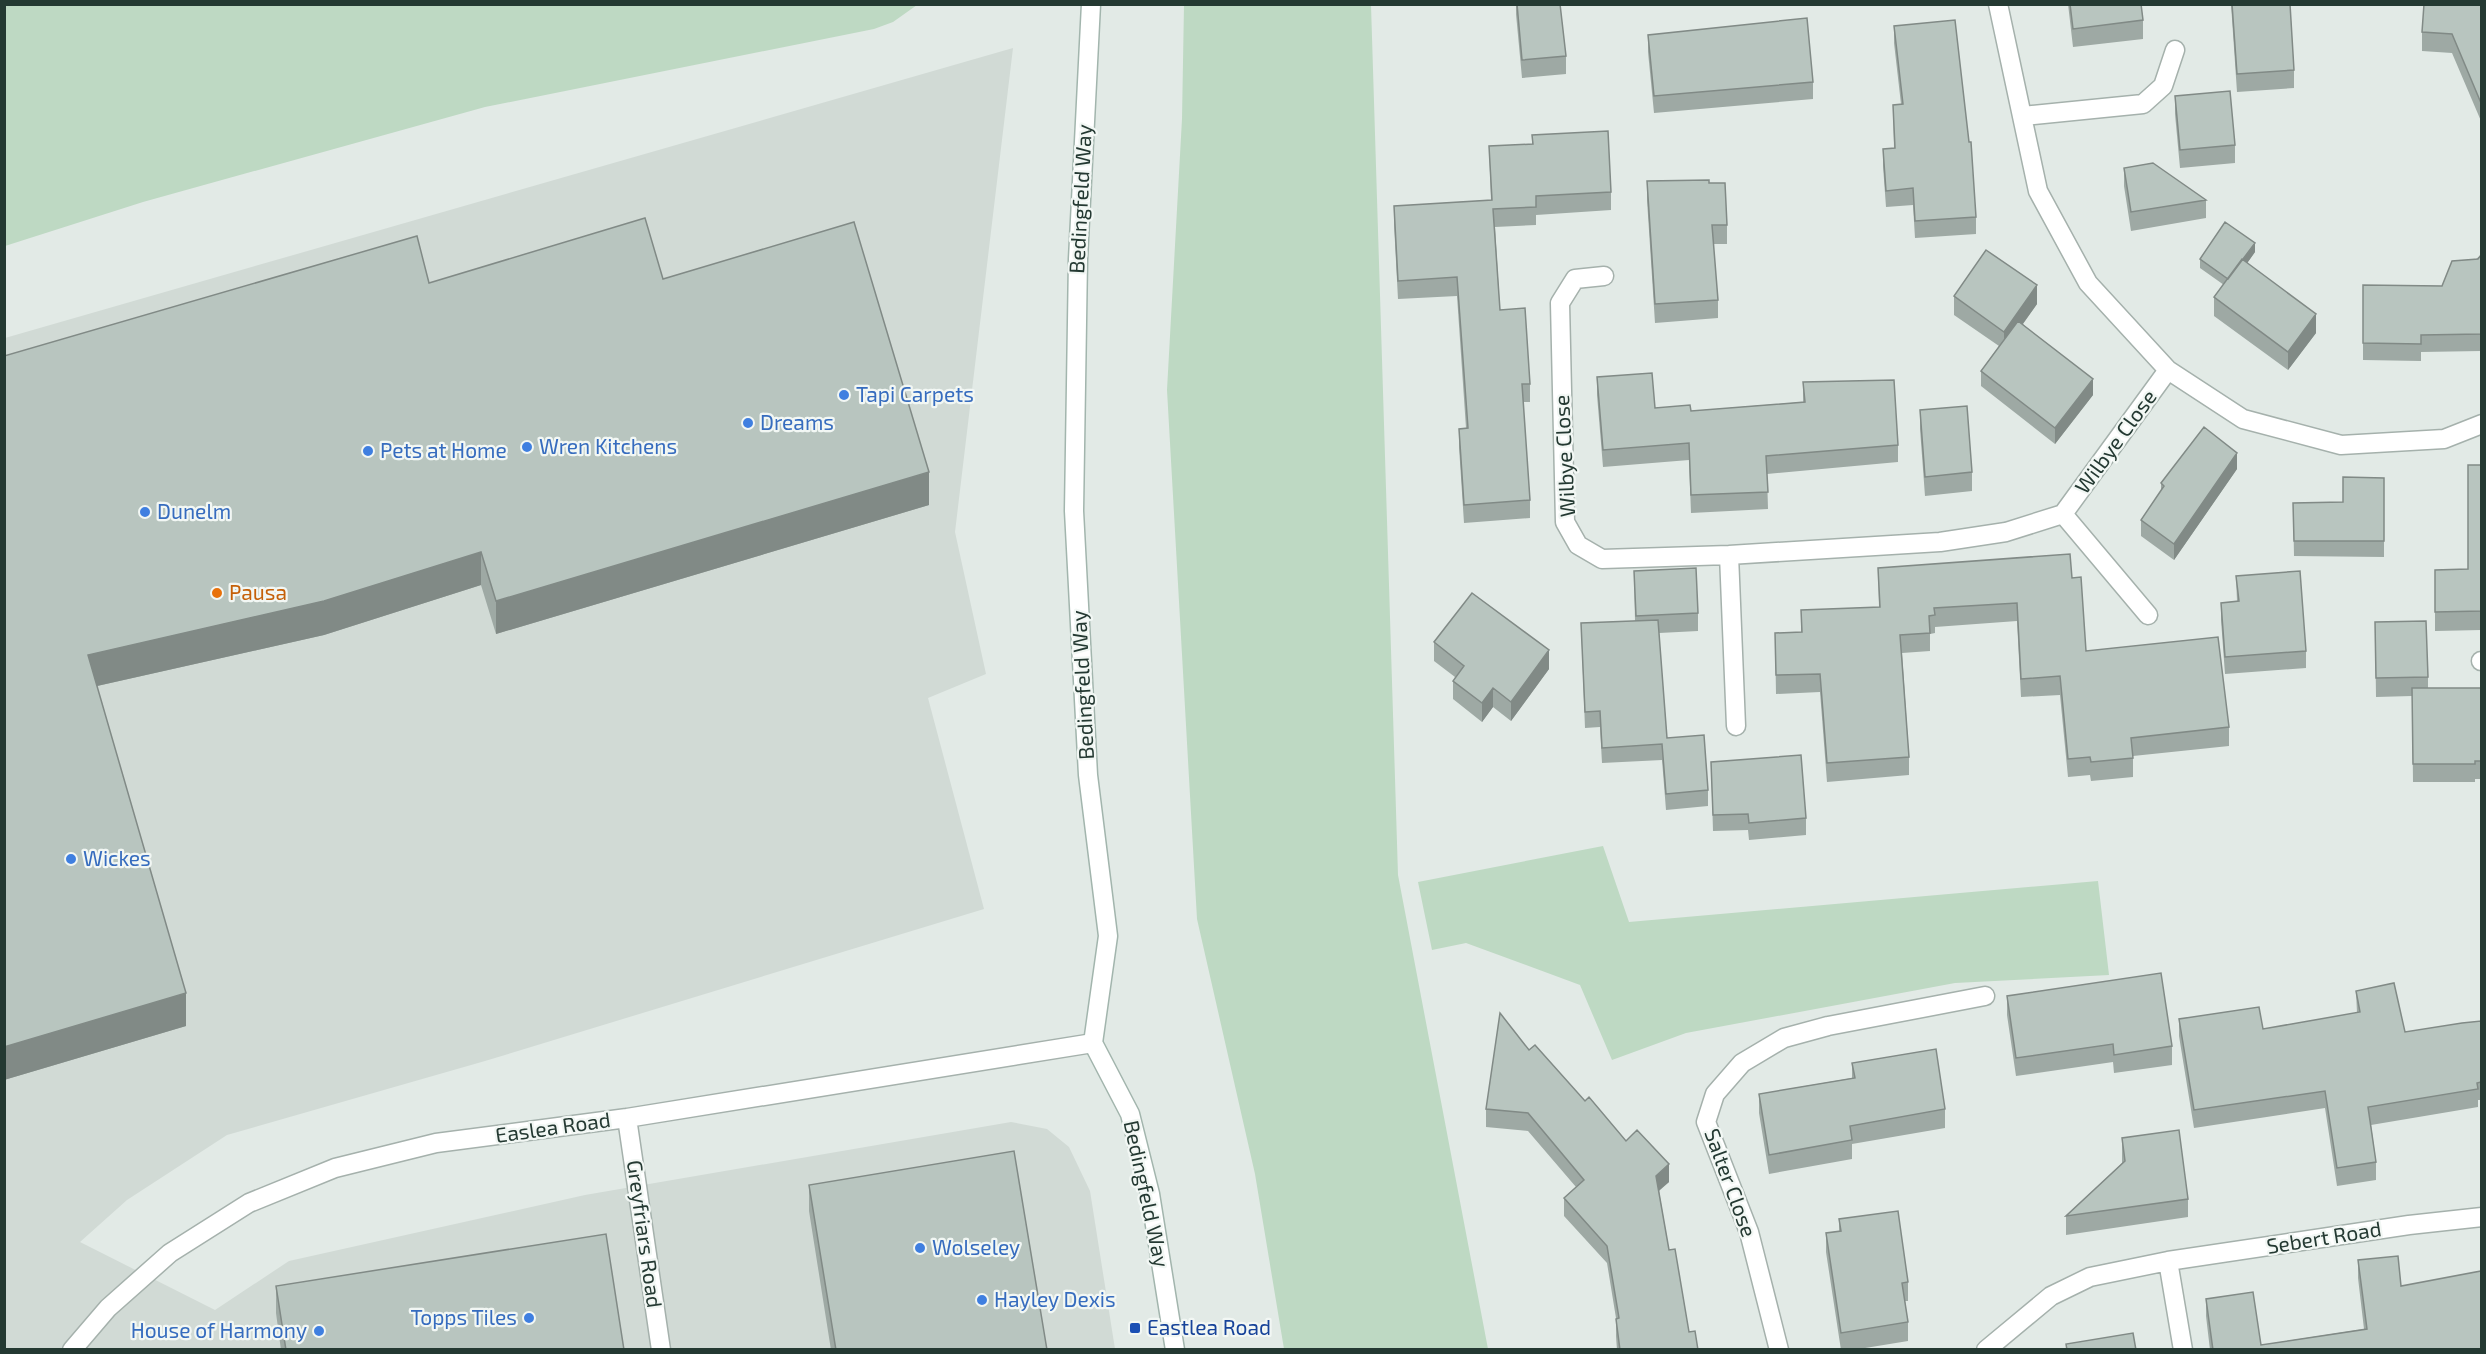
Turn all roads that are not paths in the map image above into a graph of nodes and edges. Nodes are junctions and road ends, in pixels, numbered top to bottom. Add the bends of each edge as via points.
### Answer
1 (1090, 4) edge
2 (1998, 4) edge
3 (2175, 50) dead end
4 (2022, 116) junction
5 (1604, 276) dead end
6 (2168, 370) junction
7 (2481, 424) edge
8 (2063, 514) junction
9 (1729, 555) junction
10 (2148, 615) dead end
11 (1736, 726) dead end
12 (1985, 996) dead end
13 (1093, 1043) junction
14 (627, 1118) junction
15 (2481, 1217) edge
16 (2168, 1261) junction
17 (72, 1350) edge
18 (661, 1350) edge
19 (1175, 1350) edge
20 (1779, 1350) edge
21 (1986, 1350) edge
22 (2182, 1350) edge

1 - 13 street, Bedingfeld Way via 1078,259 1074,511 1088,775 1108,936
2 - 4 street
3 - 4 street via 2163,86 2143,104
4 - 6 street via 2038,191 2088,284
5 - 9 street, Wilbye Close via 1575,279 1560,303 1565,522 1578,545 1602,559
6 - 7 street via 2243,419 2340,445 2444,439
6 - 8 street, Wilbye Close
8 - 9 street, Wilbye Close via 2006,532 1940,542
8 - 10 street, Wilbye Close
9 - 11 street
12 - 20 street, Salter Close via 1784,1038 1742,1063 1715,1094 1706,1122 1749,1232
13 - 14 street, Easlea Road
13 - 19 street, Bedingfeld Way via 1130,1114 1150,1194
14 - 17 street, Easlea Road via 436,1143 335,1168 249,1203 170,1253 108,1308
14 - 18 street, Greyfriars Road
15 - 16 street, Sebert Road
16 - 21 street, Sebert Road via 2090,1277 2051,1296
16 - 22 street

